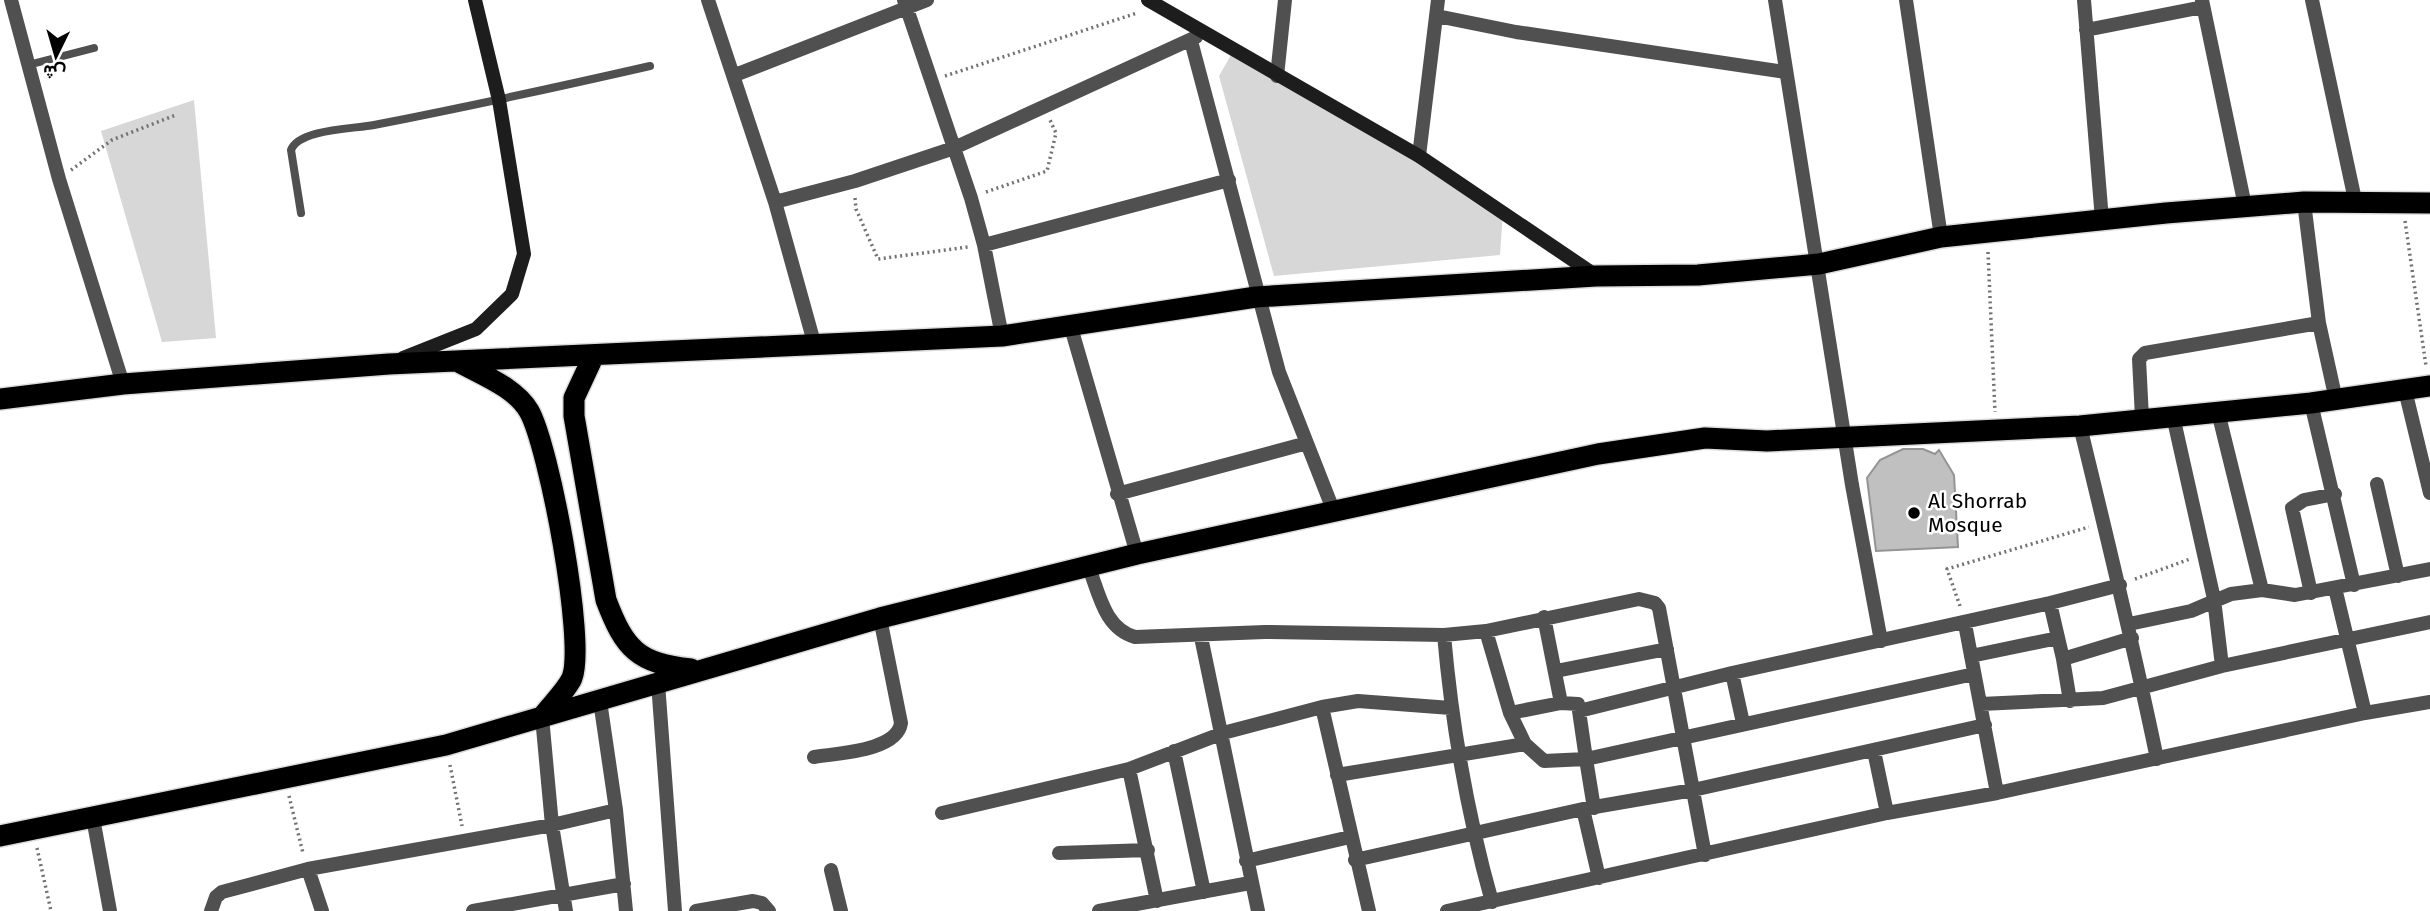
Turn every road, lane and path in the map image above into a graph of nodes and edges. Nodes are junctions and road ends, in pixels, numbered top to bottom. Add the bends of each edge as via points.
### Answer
1 (11, 0) edge
2 (475, 0) edge
3 (708, 0) edge
4 (927, 0) edge
5 (1285, 0) edge
6 (1438, 0) edge
7 (1775, 0) edge
8 (1906, 0) edge
9 (2084, 0) edge
10 (2312, 0) edge
11 (906, 4) edge
12 (1152, 4) edge
13 (2203, 4) edge
14 (1437, 16) junction
15 (2086, 30) junction
16 (1196, 37) junction
17 (94, 48) dead end
18 (28, 65) junction
19 (650, 66) dead end
20 (1785, 72) junction
21 (735, 75) junction
22 (1278, 76) junction
23 (933, 80) junction
24 (499, 100) junction
25 (1044, 109) junction
26 (176, 115) dead end
27 (954, 148) junction
28 (1419, 156) junction
29 (58, 179) junction
30 (1229, 180) junction
31 (855, 181) junction
32 (971, 198) junction
33 (2355, 200) junction
34 (775, 202) junction
35 (2304, 202) junction
36 (2402, 202) junction
37 (2430, 203) edge
38 (2245, 206) junction
39 (301, 213) dead end
40 (2102, 220) junction
41 (1987, 234) junction
42 (1941, 237) junction
43 (984, 244) junction
44 (1819, 264) junction
45 (1596, 276) junction
46 (1256, 297) junction
47 (2319, 323) junction
48 (1070, 324) junction
49 (1002, 336) junction
50 (815, 346) junction
51 (594, 355) junction
52 (459, 362) junction
53 (389, 364) junction
54 (123, 384) junction
55 (2430, 386) edge
56 (2406, 390) junction
57 (0, 399) edge
58 (2336, 400) junction
59 (2311, 403) junction
60 (2218, 412) junction
61 (2173, 416) junction
62 (2142, 418) junction
63 (2080, 426) junction
64 (1995, 431) junction
65 (1846, 438) junction
66 (1307, 443) junction
67 (2377, 484) dead end
68 (2430, 493) edge
69 (1117, 494) junction
70 (2335, 494) junction
71 (1334, 512) junction
72 (2101, 523) junction
73 (1137, 554) junction
74 (2202, 555) junction
75 (1088, 565) junction
76 (2430, 569) edge
77 (2398, 576) junction
78 (2120, 585) junction
79 (2354, 585) junction
80 (2335, 589) junction
81 (2262, 590) junction
82 (2311, 593) junction
83 (2214, 599) junction
84 (2050, 603) junction
85 (1544, 617) junction
86 (880, 618) junction
87 (2430, 622) edge
88 (1965, 624) junction
89 (1486, 631) junction
90 (2131, 631) junction
91 (1444, 635) junction
92 (1201, 636) junction
93 (2058, 638) junction
94 (1881, 641) junction
95 (2347, 641) junction
96 (1667, 649) junction
97 (1971, 656) junction
98 (2063, 659) junction
99 (2222, 666) junction
100 (706, 670) junction
101 (1556, 671) junction
102 (1732, 673) junction
103 (1974, 674) junction
104 (658, 683) junction
105 (2143, 688) junction
106 (1674, 690) junction
107 (600, 701) junction
108 (2070, 701) junction
109 (2430, 702) edge
110 (1561, 703) junction
111 (1981, 704) junction
112 (1322, 707) junction
113 (1451, 708) junction
114 (1579, 711) junction
115 (1510, 713) junction
116 (2365, 713) junction
117 (542, 717) junction
118 (1743, 723) junction
119 (1985, 725) junction
120 (1223, 733) junction
121 (1684, 740) junction
122 (1525, 744) junction
123 (446, 745) junction
124 (1174, 751) junction
125 (1874, 751) junction
126 (1458, 754) junction
127 (814, 757) dead end
128 (1586, 759) junction
129 (2157, 759) junction
130 (1129, 769) junction
131 (1337, 775) junction
132 (285, 780) junction
133 (1693, 790) junction
134 (1997, 793) junction
135 (1589, 808) junction
136 (616, 810) junction
137 (942, 813) dead end
138 (1887, 813) junction
139 (93, 818) junction
140 (552, 825) junction
141 (32, 829) junction
142 (1473, 834) junction
143 (0, 836) edge
144 (1350, 837) junction
145 (464, 839) junction
146 (1148, 850) junction
147 (1059, 853) dead end
148 (1705, 855) junction
149 (1355, 860) junction
150 (1246, 861) junction
151 (308, 869) junction
152 (831, 870) dead end
153 (1600, 877) junction
154 (1250, 883) junction
155 (624, 884) junction
156 (1204, 892) junction
157 (1157, 901) junction
158 (1492, 902) junction
159 (565, 904) edge
160 (51, 911) edge
161 (110, 911) edge
162 (211, 911) edge
163 (323, 911) edge
164 (473, 911) edge
165 (626, 911) edge
166 (675, 911) edge
167 (696, 911) edge
168 (769, 911) edge
169 (841, 911) edge
170 (1099, 911) edge
171 (1258, 911) edge
172 (1370, 911) edge
173 (1447, 911) edge

1 - 18 street
2 - 24 street
3 - 21 street
4 - 11 street
5 - 22 street
6 - 14 street
7 - 20 street
8 - 42 street
9 - 15 street
10 - 33 street
11 - 21 street
11 - 23 street
12 - 16 street
12 - 23 path
13 - 15 street
13 - 38 street
14 - 20 street
14 - 28 street
15 - 40 street
16 - 22 street
16 - 25 street
16 - 30 street
17 - 18 lane
18 - 29 street
19 - 24 lane
20 - 44 street
21 - 34 street
22 - 28 street
23 - 27 street
24 - 39 lane via 303,136 291,150
24 - 53 street via 524,254 512,293 476,329
25 - 27 street
25 - 32 path via 1056,133 1047,171
26 - 29 path via 112,140
27 - 31 street
27 - 32 street
28 - 45 street
29 - 54 street
30 - 43 street
30 - 46 street
31 - 34 street
31 - 43 path via 856,209 878,259
32 - 43 street
33 - 35 highway
33 - 36 highway
34 - 50 street
35 - 38 highway
35 - 47 street
36 - 37 highway
36 - 55 path
38 - 40 highway
40 - 41 highway
41 - 42 highway
41 - 64 path
42 - 44 highway
43 - 49 street
44 - 45 highway via 1698,275
44 - 65 street
45 - 46 highway
46 - 48 highway
46 - 66 street
47 - 58 street
47 - 62 street via 2145,353 2139,359
48 - 49 highway
48 - 69 street
49 - 50 highway
50 - 51 highway
51 - 52 highway
51 - 100 highway via 574,398 574,416 606,600 631,650 659,665
52 - 53 highway
52 - 117 highway via 508,390 528,410 547,463 575,642 572,678
53 - 54 highway
54 - 57 highway
55 - 56 highway
56 - 58 highway
56 - 68 street
58 - 59 highway
59 - 60 highway
59 - 70 street
60 - 61 highway
60 - 81 street
61 - 62 highway
61 - 74 street
62 - 63 highway
63 - 64 highway
63 - 72 street
64 - 65 highway
65 - 71 highway via 1705,438 1585,456
65 - 94 street
66 - 69 street
66 - 71 street
67 - 77 street
69 - 73 street
70 - 79 street
70 - 82 street via 2304,499 2292,508
71 - 73 highway
72 - 78 street
72 - 88 path via 1947,569
73 - 75 highway
74 - 78 path
74 - 83 street
75 - 86 highway
75 - 92 street via 1107,615 1122,634 1135,638
76 - 77 street
77 - 79 street
78 - 84 street
78 - 90 street
79 - 80 street
80 - 82 street
80 - 95 street
81 - 82 street
81 - 83 street
83 - 90 street
83 - 99 street
84 - 88 street
84 - 93 street
85 - 89 street
85 - 96 street via 1648,600 1659,608
85 - 101 street
86 - 100 highway
86 - 127 street via 900,731 886,744
87 - 95 street
88 - 94 street
88 - 97 street
89 - 91 street
89 - 115 street
90 - 98 street
90 - 105 street
91 - 92 street via 1265,632
91 - 113 street
92 - 120 street
93 - 97 street
93 - 98 street
94 - 102 street
95 - 99 street
95 - 116 street
96 - 101 street
96 - 106 street
97 - 103 street
98 - 108 street
99 - 105 street
100 - 104 highway
101 - 110 street
102 - 106 street
102 - 118 street
103 - 111 street
103 - 118 street
104 - 107 highway
104 - 166 street
105 - 108 street
105 - 129 street
106 - 114 street
106 - 121 street
107 - 117 highway
107 - 136 street
108 - 111 street
109 - 116 street
110 - 114 street via 1577,703
110 - 115 street
111 - 119 street
112 - 113 street via 1366,701
112 - 120 street
112 - 131 street
113 - 126 street
114 - 128 street
115 - 122 street
116 - 129 street
117 - 123 highway
117 - 140 street
118 - 121 street
119 - 125 street
119 - 134 street
120 - 124 street
120 - 150 street
121 - 128 street
121 - 133 street
122 - 126 street
122 - 128 street via 1544,761
123 - 132 highway
123 - 145 path
124 - 130 street
124 - 156 street
125 - 133 street
125 - 138 street
126 - 131 street
126 - 142 street
128 - 135 street
129 - 134 street
130 - 137 street
130 - 146 street
131 - 144 street
132 - 139 highway
132 - 151 path
133 - 135 street
133 - 148 street
134 - 138 street
135 - 142 street
135 - 153 street
136 - 140 street
136 - 155 street
138 - 148 street
139 - 141 highway
139 - 161 street
140 - 145 street
140 - 159 street
141 - 143 highway
141 - 160 path
142 - 149 street
142 - 158 street
144 - 149 street
144 - 150 street
145 - 151 street
146 - 147 street
146 - 157 street
148 - 153 street
149 - 172 street
150 - 154 street
151 - 162 street via 222,892
151 - 163 street
152 - 169 street
153 - 158 street
154 - 156 street
154 - 171 street
155 - 159 street
155 - 165 street
156 - 157 street
157 - 170 street
158 - 173 street
159 - 164 street
167 - 168 street via 753,901

